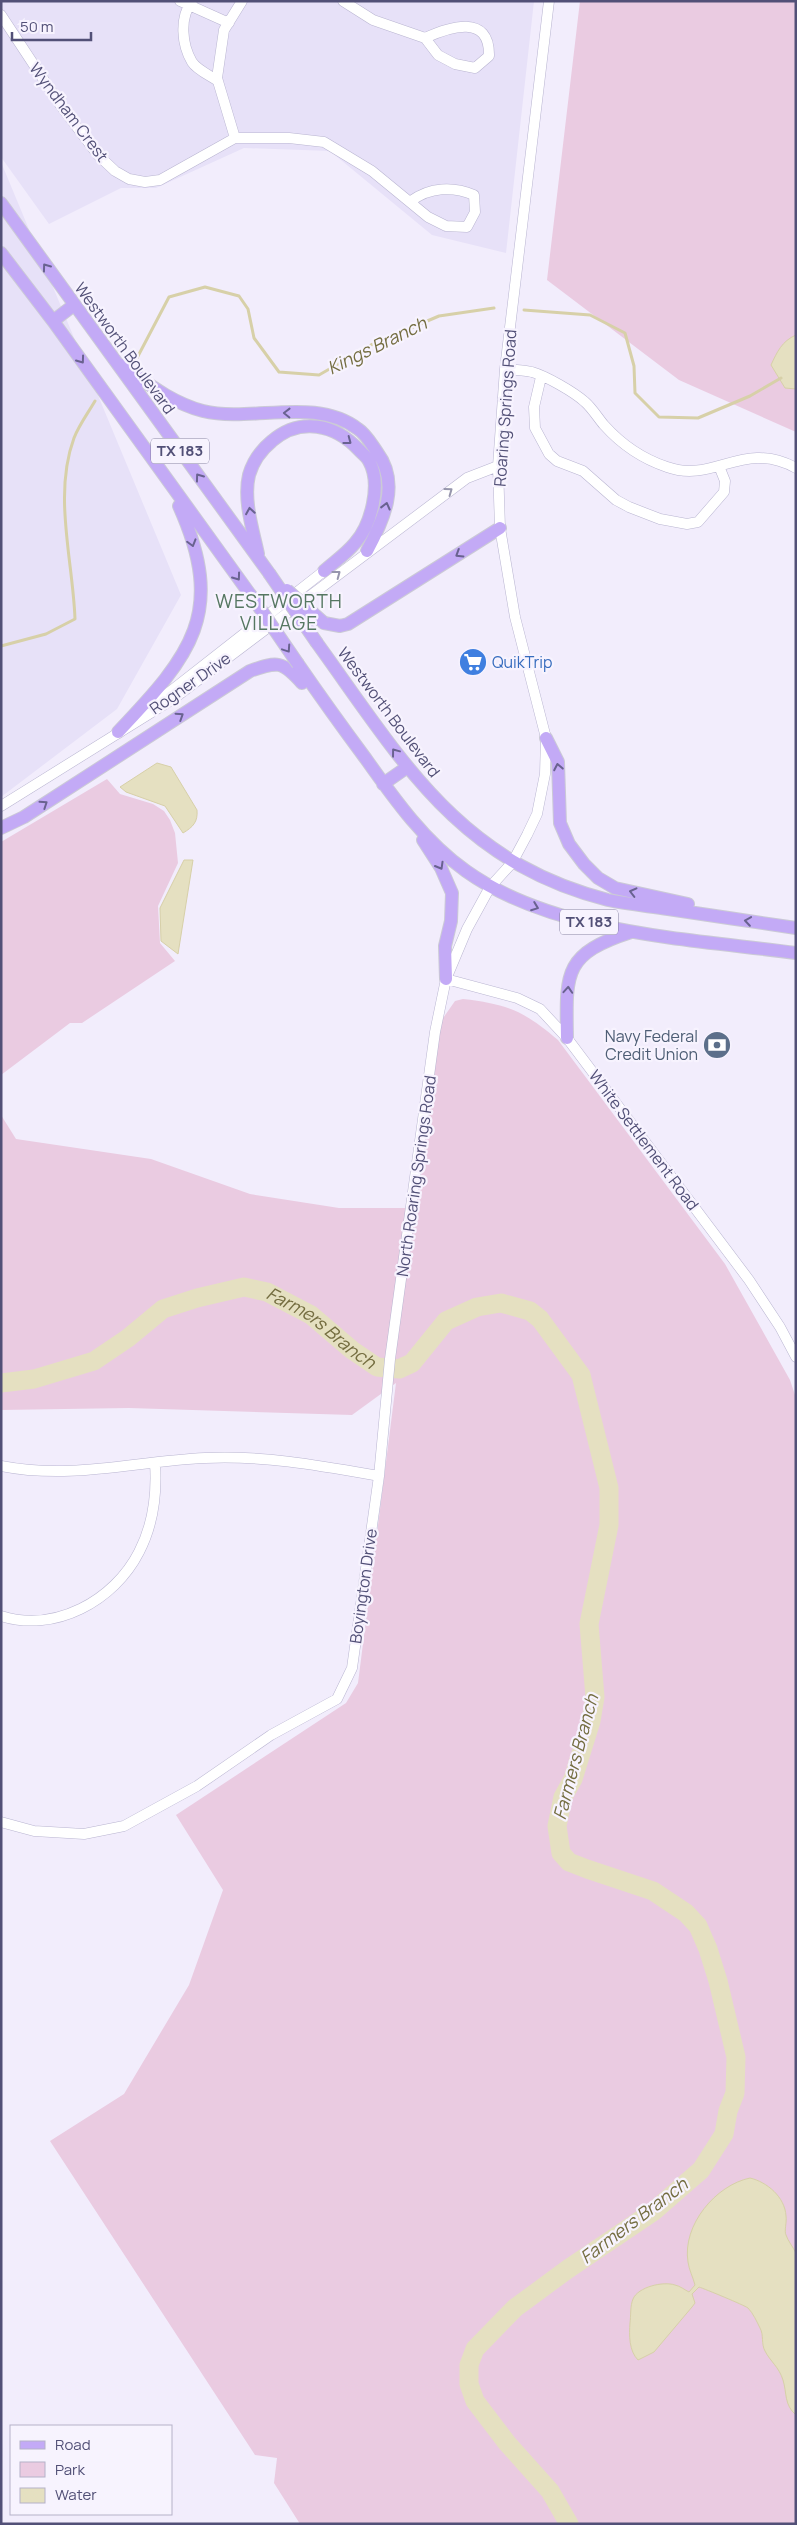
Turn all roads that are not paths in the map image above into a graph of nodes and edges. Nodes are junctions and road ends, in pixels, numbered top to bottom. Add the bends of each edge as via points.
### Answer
1 (242, 1) edge
2 (343, 1) edge
3 (549, 1) edge
4 (187, 2) edge
5 (1, 15) edge
6 (229, 23) junction
7 (425, 38) junction
8 (218, 81) junction
9 (235, 138) junction
10 (411, 201) junction
11 (1, 203) edge
12 (1, 253) edge
13 (74, 305) junction
14 (53, 320) junction
15 (111, 357) junction
16 (505, 369) junction
17 (541, 376) junction
18 (498, 466) junction
19 (719, 466) junction
20 (796, 468) edge
21 (167, 481) junction
22 (500, 528) junction
23 (367, 551) junction
24 (259, 559) junction
25 (324, 572) joint
26 (269, 573) junction
27 (336, 720) junction
28 (118, 732) junction
29 (546, 738) junction
30 (406, 768) junction
31 (383, 784) junction
32 (1, 806) edge
33 (404, 811) junction
34 (1, 828) edge
35 (512, 863) junction
36 (490, 887) junction
37 (713, 916) junction
38 (796, 928) edge
39 (633, 931) junction
40 (796, 953) edge
41 (446, 979) junction
42 (567, 1038) junction
43 (796, 1357) edge
44 (155, 1463) junction
45 (1, 1466) edge
46 (378, 1476) junction
47 (1, 1616) edge
48 (1, 1822) edge

1 - 6 street
2 - 7 street via 373,20
3 - 16 street, Roaring Springs Road
4 - 6 street
4 - 8 street via 183,36 193,64
5 - 9 street, Wyndham Crest via 61,106 98,155 129,179 160,180
6 - 8 street via 224,30
7 - 7 street via 438,55 455,64 475,68 489,56 489,44 480,31 464,25 447,28
8 - 9 street
9 - 10 street via 324,142 372,171
10 - 10 street via 428,217 446,226 467,227 475,212 474,194 460,189 422,193
13 -> 11 main road, Westworth Boulevard / TX 183
12 - 14 main road, TX 183
13 - 14 main road
13 - 15 main road, Westworth Boulevard / TX 183
14 -> 21 main road, TX 183
23 -> 15 main road via 382,523 390,489 380,456 360,429 322,414 279,412 230,416 204,411 158,392
24 -> 15 main road, Westworth Boulevard / TX 183
16 - 17 street
16 - 18 street, Roaring Springs Road
17 - 19 street via 585,402 624,445 668,468 686,471
17 - 19 street via 534,406 535,428 549,454 558,461 583,470 616,500 643,514 677,522 698,522 724,492 725,481
18 - 22 street, Roaring Springs Road
23 -> 18 street, Rogner Drive via 467,478
19 - 20 street via 749,457 764,457 784,461
21 -> 27 main road, TX 183, bridge
21 -> 28 main road via 188,527 198,561 202,588 198,622 186,650 162,686
22 -> 26 main road, bridge via 340,626 324,623
22 - 29 street, Roaring Springs Road via 515,617
28 -> 23 street, Rogner Drive via 173,699
24 -> 25 main road via 248,507 248,476 254,462 263,448 289,430 321,426 349,439 370,461 375,488 370,518 356,543
24 - 26 main road, Westworth Boulevard / TX 183
25 - 28 street, Rogner Drive
30 -> 26 main road, Westworth Boulevard / TX 183, bridge
27 - 31 main road, TX 183
34 -> 27 main road via 24,817 250,671 264,666 278,664 288,667
28 - 32 street
29 - 35 street, Roaring Springs Road via 545,774 537,814
37 -> 29 main road via 696,905 615,888 584,864 569,844 560,823 558,762
30 - 31 main road
30 - 35 main road, Westworth Boulevard / TX 183 via 472,833
31 - 33 main road, TX 183
33 - 36 main road, TX 183 via 450,858
33 -> 41 main road via 441,868 452,892 451,921 445,946
35 - 36 street, Roaring Springs Road
35 - 37 main road, Westworth Boulevard / TX 183 via 608,900
36 -> 39 main road, TX 183 via 560,917
36 - 41 street, North Roaring Springs Road
38 -> 37 main road, Westworth Boulevard / TX 183
39 - 40 main road, TX 183
42 -> 39 main road via 567,988 574,965 586,951
41 - 42 street, White Settlement Road via 533,1005
41 - 46 street, North Roaring Springs Road via 435,1032 390,1359
42 - 43 street, White Settlement Road via 749,1280
44 - 45 street via 104,1470 42,1471
44 - 46 street via 198,1458 246,1458
44 - 47 street via 155,1504 139,1552 115,1585 100,1599 59,1618 30,1621
46 - 48 street, Boyington Drive via 352,1668 336,1699 272,1735 197,1786 124,1826 84,1834 34,1831

